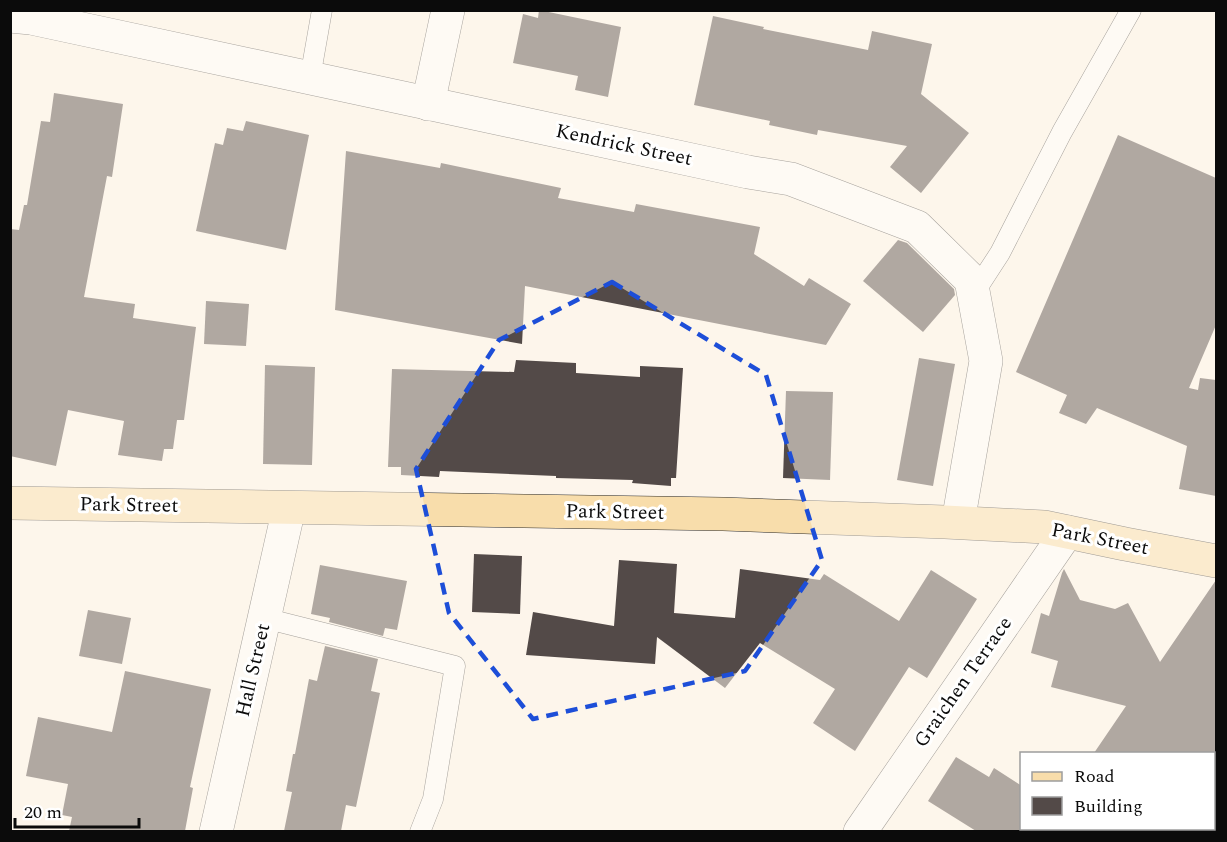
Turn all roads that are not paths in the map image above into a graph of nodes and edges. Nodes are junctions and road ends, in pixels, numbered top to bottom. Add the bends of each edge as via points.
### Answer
1 (322, 10) edge
2 (448, 10) edge
3 (1131, 10) edge
4 (10, 16) edge
5 (310, 78) junction
6 (428, 104) junction
7 (974, 293) junction
8 (10, 503) edge
9 (289, 508) junction
10 (958, 522) junction
11 (1067, 532) junction
12 (1216, 561) edge
13 (264, 618) junction
14 (216, 831) edge
15 (420, 831) edge
16 (860, 831) edge

1 - 5 lane
2 - 6 street
3 - 7 lane via 1000,253
4 - 5 street, Kendrick Street
5 - 6 street, Kendrick Street
6 - 7 street, Kendrick Street via 791,179 917,227 972,280
7 - 10 street, Kendrick Street via 986,361
8 - 9 main road, Park Street
9 - 10 main road, Park Street via 723,514
9 - 13 street, Hall Street
10 - 11 main road, Park Street
11 - 12 main road, Park Street
11 - 16 street, Graichen Terrace
13 - 14 street, Hall Street
13 - 15 lane via 455,666 433,799

